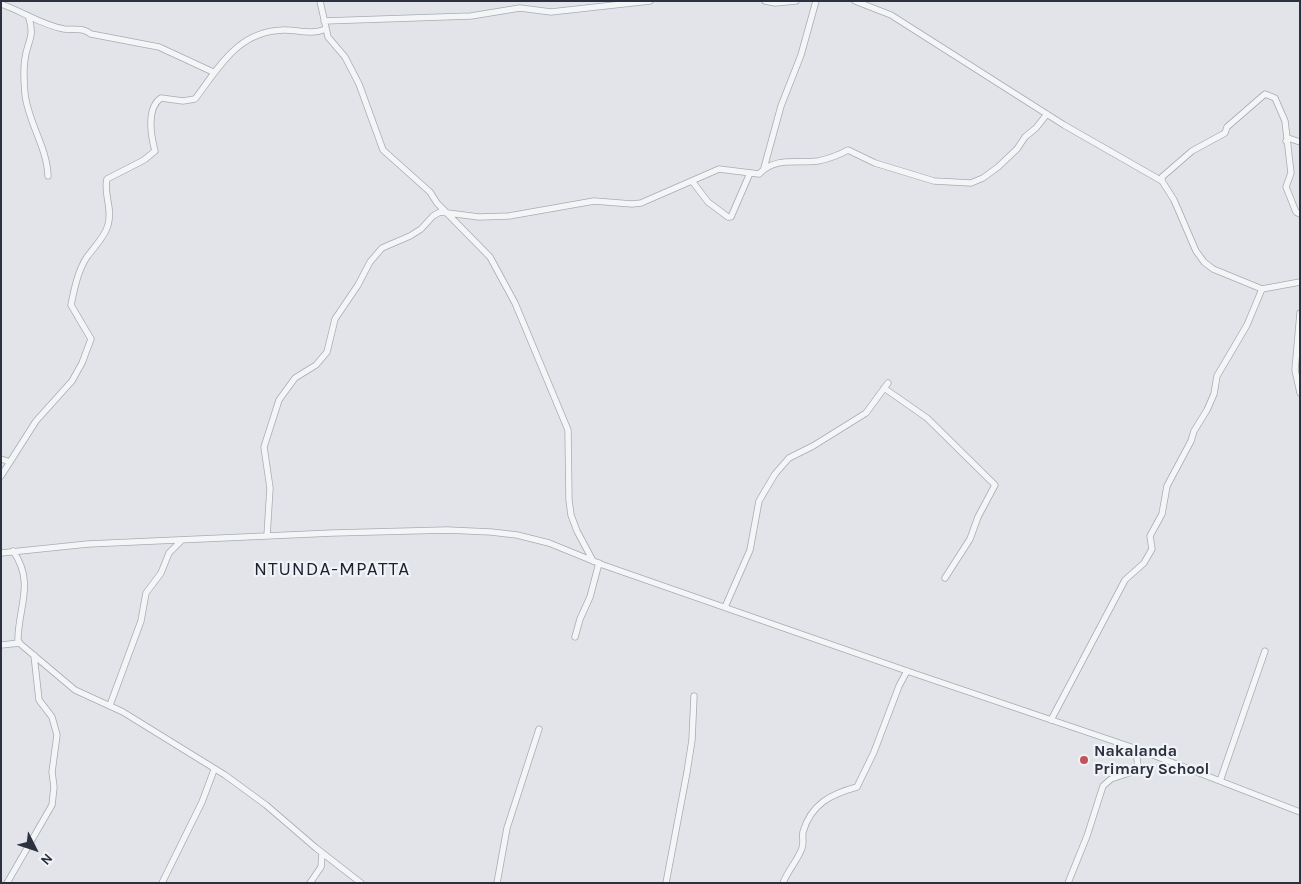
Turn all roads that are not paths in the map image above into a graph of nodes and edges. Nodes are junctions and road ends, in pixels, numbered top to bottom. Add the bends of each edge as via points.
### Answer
1 (320, 1) edge
2 (650, 1) edge
3 (764, 1) edge
4 (796, 1) edge
5 (816, 1) edge
6 (855, 1) edge
7 (1, 4) edge
8 (29, 18) junction
9 (324, 21) junction
10 (326, 30) junction
11 (213, 72) junction
12 (1047, 114) junction
13 (1286, 141) junction
14 (1300, 142) edge
15 (764, 168) junction
16 (750, 173) junction
17 (48, 176) dead end
18 (692, 181) junction
19 (1162, 181) junction
20 (446, 212) junction
21 (1300, 214) edge
22 (1300, 282) edge
23 (1262, 289) junction
24 (1300, 313) edge
25 (1300, 393) edge
26 (1, 459) edge
27 (10, 462) junction
28 (1, 476) edge
29 (267, 536) junction
30 (181, 541) junction
31 (13, 551) junction
32 (1, 553) edge
33 (596, 562) junction
34 (945, 578) dead end
35 (725, 607) junction
36 (575, 638) dead end
37 (20, 643) junction
38 (1, 645) edge
39 (1265, 651) dead end
40 (34, 655) junction
41 (907, 671) junction
42 (694, 696) dead end
43 (110, 705) junction
44 (1051, 720) junction
45 (539, 729) dead end
46 (1133, 748) junction
47 (214, 770) junction
48 (1220, 781) junction
49 (1300, 812) edge
50 (322, 854) junction
51 (7, 883) edge
52 (162, 883) edge
53 (310, 883) edge
54 (360, 883) edge
55 (497, 883) edge
56 (666, 883) edge
57 (783, 883) edge
58 (1068, 883) edge

1 - 9 street
2 - 9 street via 551,12 520,8 471,16
3 - 4 street
5 - 15 street
6 - 12 street via 891,14
7 - 8 street via 19,10
8 - 11 street via 63,29 85,30 91,34 159,47
8 - 17 street via 32,32 24,58 25,96 43,147
9 - 10 street
10 - 11 street via 265,31 246,40
10 - 20 street via 359,84 386,154 410,173
11 - 27 street via 195,99 161,98 158,101 151,117 154,151 108,179 105,187 110,206 108,226 85,259 71,305 91,339 72,381 36,421
12 - 15 street via 1017,150 983,178 971,183 934,181 875,163 850,150 817,161 788,161
12 - 19 street
13 - 14 street via 1288,138
13 - 19 street via 1284,121 1274,98 1266,94 1225,132 1192,151 1162,177
13 - 21 street via 1291,173 1286,187 1296,212
15 - 16 street via 759,174
16 - 18 street via 719,169
16 - 18 street via 732,217 708,202
18 - 20 street via 641,203 594,201 501,216 479,217
19 - 23 street via 1174,200 1192,245 1204,262 1213,269
20 - 29 street via 434,215 421,229 388,244 375,255 335,319 327,352 316,365 294,378 279,400 264,447 270,488
20 - 33 street via 490,257 541,361 550,391 570,435 571,515
22 - 23 street
23 - 44 street via 1247,325 1217,376 1207,410 1167,486 1162,514 1150,536 1152,549 1144,564 1124,580
24 - 25 street via 1295,370
26 - 27 street
27 - 28 street
29 - 30 street
29 - 33 street via 447,530 492,532 549,543
30 - 31 street via 88,544
30 - 43 street via 168,553 161,572 146,593 141,622
31 - 32 street
31 - 37 street via 19,559 24,580
33 - 35 street
33 - 36 street via 590,598
34 - 35 street via 970,539 995,485 927,418 886,386 866,413 789,458 775,474 759,501 752,542
35 - 41 street
37 - 38 street
37 - 40 street
39 - 48 street
40 - 43 street via 74,690
40 - 51 street via 39,700 52,717 57,735 52,805
41 - 44 street
41 - 57 street via 857,787 820,802 808,821 803,846
42 - 56 street via 688,764
43 - 47 street
44 - 46 street
45 - 55 street via 507,828
46 - 48 street
46 - 58 street via 1138,770 1111,779 1103,786 1088,836
47 - 50 street via 266,805
47 - 52 street
48 - 49 street
50 - 53 street via 321,867
50 - 54 street

